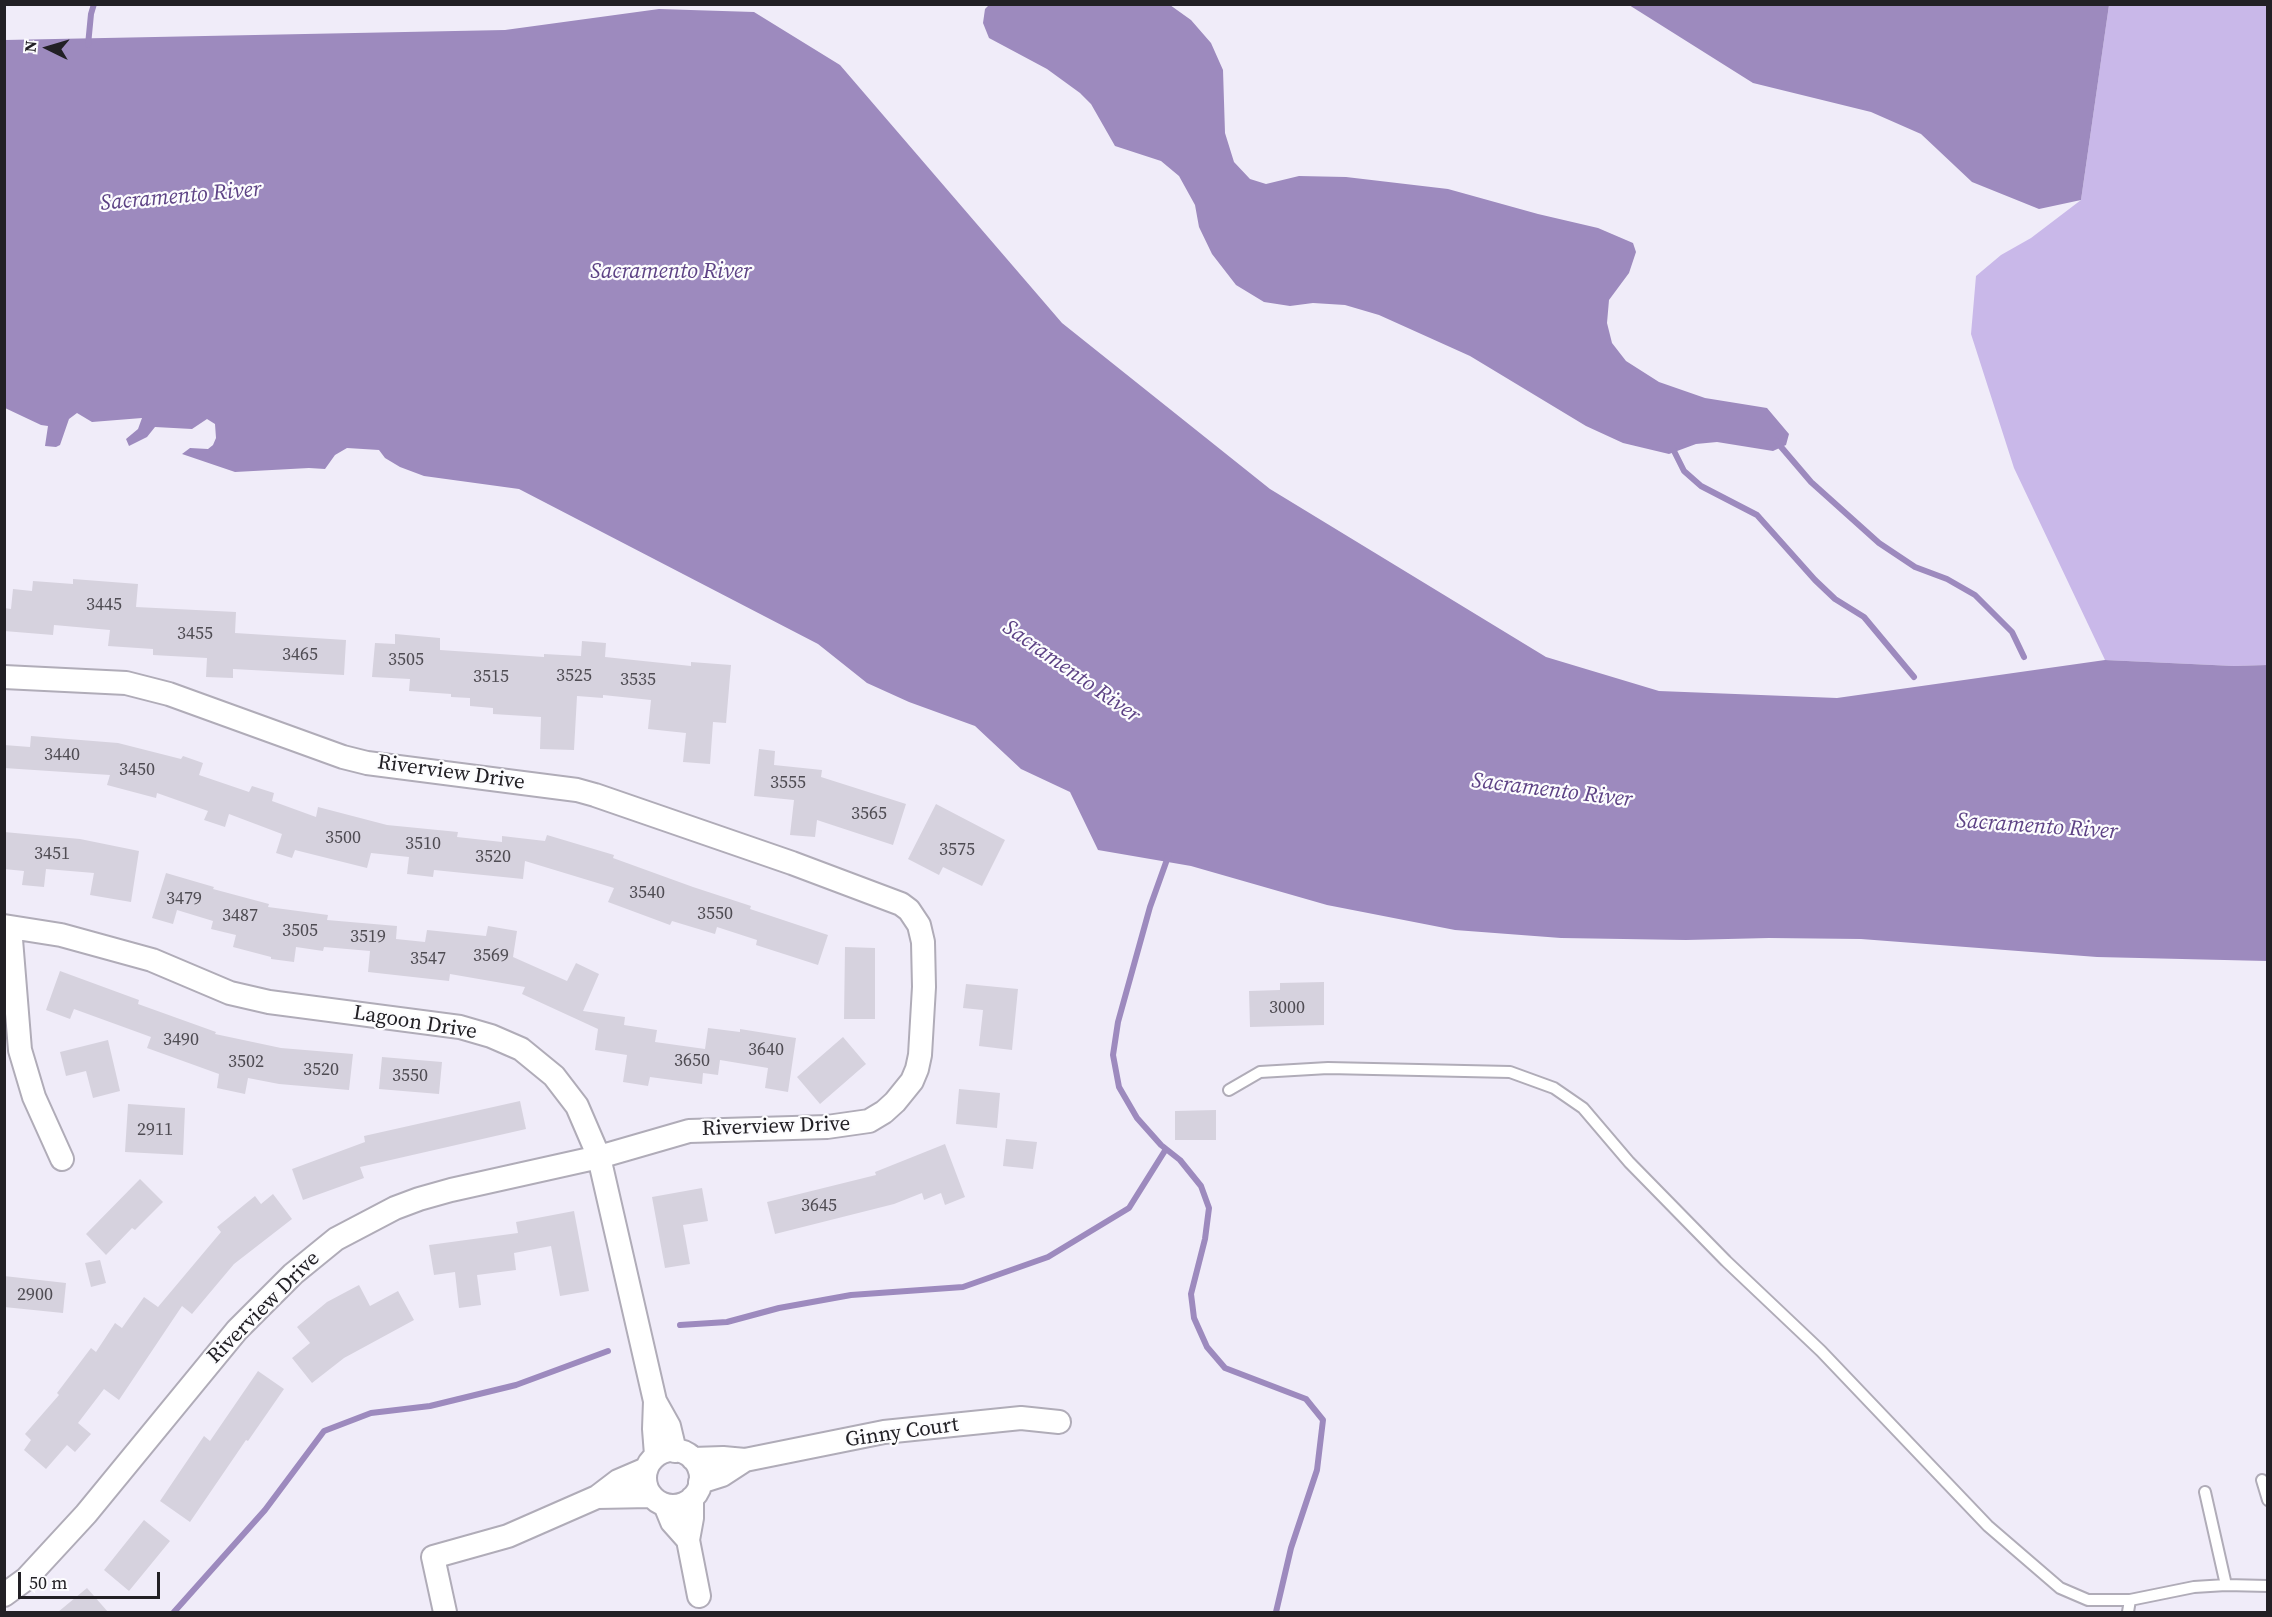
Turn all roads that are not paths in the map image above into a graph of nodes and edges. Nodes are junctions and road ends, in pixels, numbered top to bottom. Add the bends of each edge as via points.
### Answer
1 (4, 677) edge
2 (7, 926) edge
3 (1229, 1090) dead end
4 (599, 1157) junction
5 (62, 1160) dead end
6 (1059, 1422) dead end
7 (668, 1459) junction
8 (745, 1460) junction
9 (2262, 1480) dead end
10 (696, 1490) junction
11 (2205, 1492) dead end
12 (597, 1497) junction
13 (658, 1500) junction
14 (2268, 1500) edge
15 (688, 1540) junction
16 (2226, 1585) junction
17 (2268, 1586) edge
18 (4, 1595) edge
19 (699, 1596) dead end
20 (2130, 1599) junction
21 (445, 1612) edge
22 (2128, 1612) edge

1 - 4 street, Riverview Drive via 126,683 169,694 367,763 577,790 901,904 915,918 923,942 920,1055 912,1081 884,1112 861,1124 689,1131
2 - 4 street, Lagoon Drive via 61,935 152,960 231,993 269,1002 460,1027 491,1036 520,1049 554,1076 577,1106
2 - 5 street via 20,1050 33,1097
3 - 20 lane via 1260,1072 1328,1068 1510,1072 1554,1088 1583,1108 1629,1162 1821,1351 1988,1526 2060,1588 2088,1600
4 - 7 street, Lagoon Drive via 655,1401 669,1426
4 - 18 street, Riverview Drive via 419,1199 358,1226 327,1245 237,1330 86,1514 26,1579
6 - 8 street, Ginny Court via 1021,1418 884,1432
7 - 8 street
7 - 10 street via 700,1473
7 - 12 street via 618,1481
7 - 13 street via 645,1479 646,1488
8 - 10 street
9 - 14 lane
10 - 13 street via 676,1506
10 - 15 street
11 - 16 lane
12 - 13 street
12 - 21 street via 508,1536 433,1557
13 - 15 street
15 - 19 street
16 - 17 lane
16 - 20 lane
20 - 22 lane

